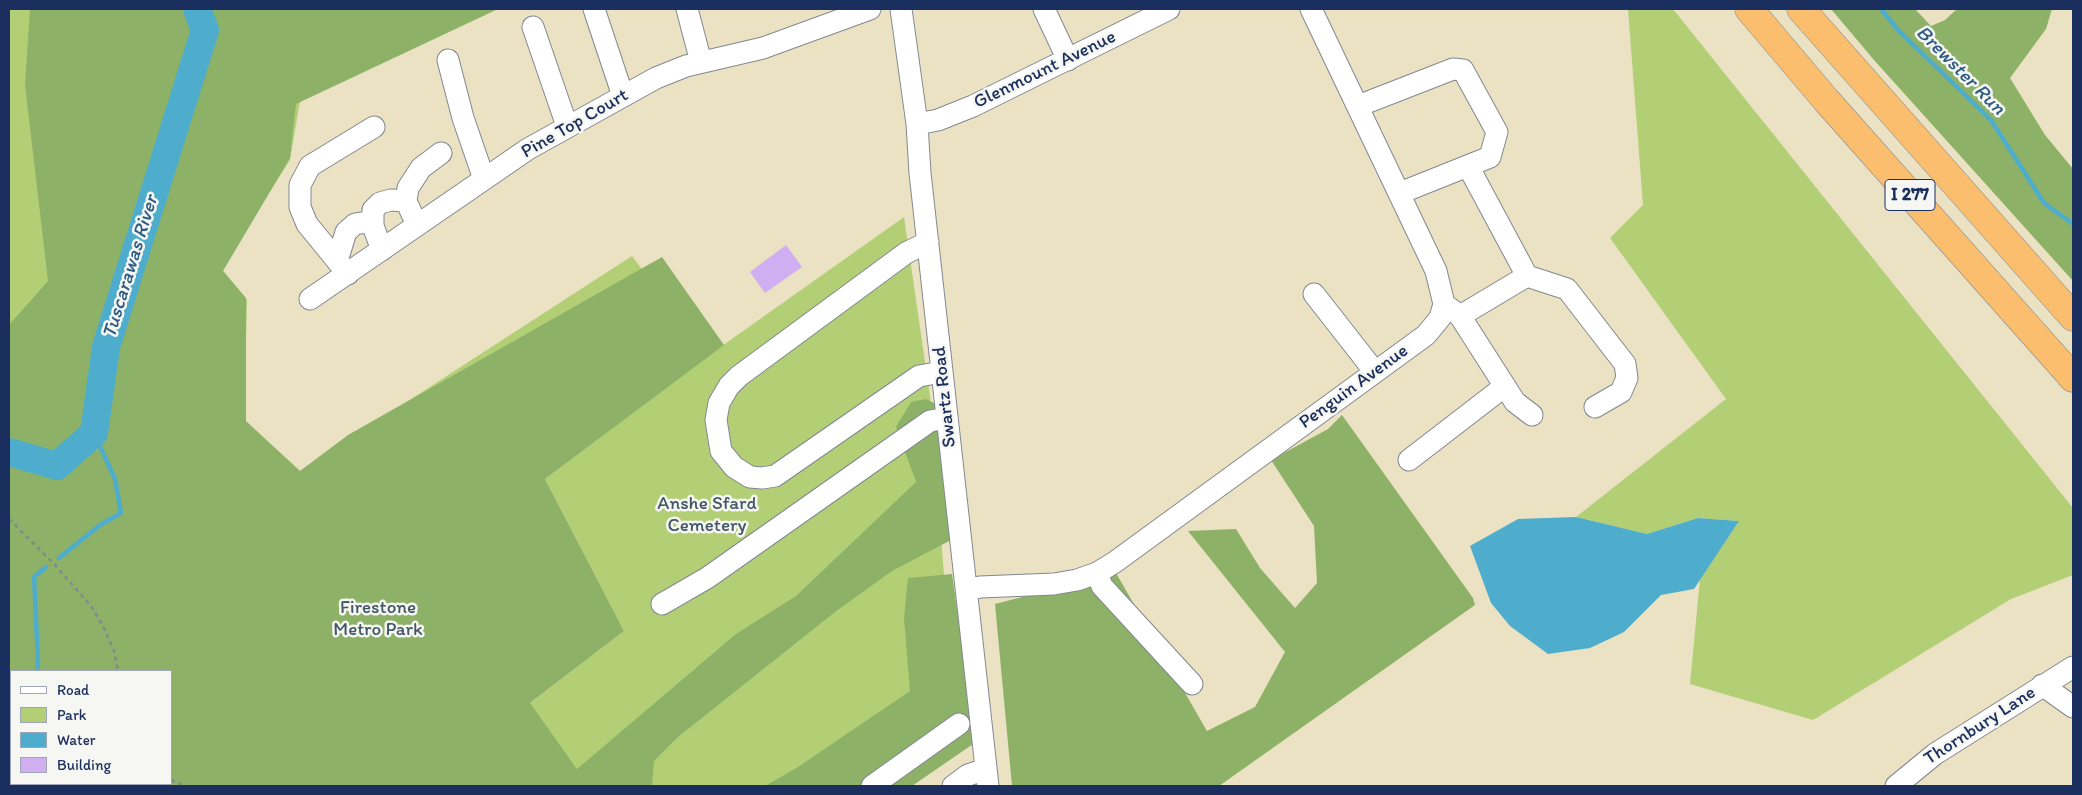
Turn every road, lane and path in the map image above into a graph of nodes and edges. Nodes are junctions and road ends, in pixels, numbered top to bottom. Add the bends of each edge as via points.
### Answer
1 (594, 9) edge
2 (687, 9) edge
3 (870, 9) edge
4 (901, 9) edge
5 (1044, 9) edge
6 (1169, 9) edge
7 (1312, 9) edge
8 (1748, 9) edge
9 (1801, 9) edge
10 (533, 27) dead end
11 (448, 60) dead end
12 (1068, 60) junction
13 (701, 62) junction
14 (623, 96) junction
15 (1358, 106) junction
16 (917, 124) junction
17 (567, 126) junction
18 (374, 127) dead end
19 (441, 153) dead end
20 (1468, 166) junction
21 (484, 179) junction
22 (1400, 193) junction
23 (406, 201) junction
24 (373, 221) junction
25 (417, 225) junction
26 (928, 242) junction
27 (382, 250) junction
28 (342, 268) junction
29 (1527, 276) junction
30 (1314, 294) dead end
31 (310, 299) dead end
32 (1452, 310) junction
33 (2073, 317) edge
34 (942, 372) junction
35 (1375, 372) junction
36 (2073, 378) edge
37 (1505, 386) junction
38 (1595, 407) dead end
39 (1532, 415) dead end
40 (947, 418) junction
41 (1409, 460) dead end
42 (9, 520) edge
43 (1097, 572) junction
44 (967, 590) junction
45 (662, 604) dead end
46 (2073, 667) edge
47 (118, 670) edge
48 (1192, 684) dead end
49 (2042, 685) junction
50 (2073, 708) edge
51 (959, 724) dead end
52 (987, 778) edge
53 (172, 780) edge
54 (1899, 785) edge
55 (185, 786) edge
56 (872, 786) edge
57 (953, 786) edge

1 - 14 street
2 - 13 street
3 - 13 street, Pine Top Court via 763,48
4 - 16 street, Swartz Road
5 - 12 street
6 - 12 street, Glenmount Avenue
7 - 15 street
8 - 36 highway, I 277
9 - 33 highway, I 277
10 - 17 street
11 - 21 street
12 - 16 street, Glenmount Avenue via 964,109 938,120
13 - 14 street, Pine Top Court via 656,78
14 - 17 street, Pine Top Court
15 - 20 street via 1453,69 1463,70 1497,132 1490,157
15 - 22 street
16 - 26 street, Swartz Road
17 - 21 street, Pine Top Court
18 - 28 street via 310,166 300,185 300,207 307,224
19 - 23 street via 421,168 408,188
20 - 22 street
20 - 29 street
21 - 25 street, Pine Top Court
22 - 32 street
23 - 24 street via 380,203 373,210
23 - 25 street
24 - 27 street
24 - 28 street via 355,224 346,232
25 - 27 street, Pine Top Court
26 - 34 street, Swartz Road
26 - 34 street via 898,259 729,386 716,420 721,451 734,467 750,476 775,476 919,376
27 - 28 street, Pine Top Court
28 - 31 street, Pine Top Court
29 - 32 street
29 - 38 street via 1567,290 1625,364 1627,378 1621,392
30 - 35 street
32 - 35 street, Penguin Avenue via 1440,318 1434,328
32 - 37 street
34 - 40 street, Swartz Road
35 - 43 street, Penguin Avenue
37 - 39 street via 1515,402
37 - 41 street
40 - 44 street, Swartz Road
40 - 45 street via 930,421 707,578
42 - 47 path via 91,606 110,642
43 - 44 street, Penguin Avenue via 1054,584
43 - 48 street via 1102,586
44 - 52 street, Swartz Road
46 - 49 street, Thornbury Lane
49 - 50 street, Thornbury Lane
49 - 54 street, Thornbury Lane via 1934,754
51 - 56 street
52 - 57 street via 968,776
53 - 55 path

